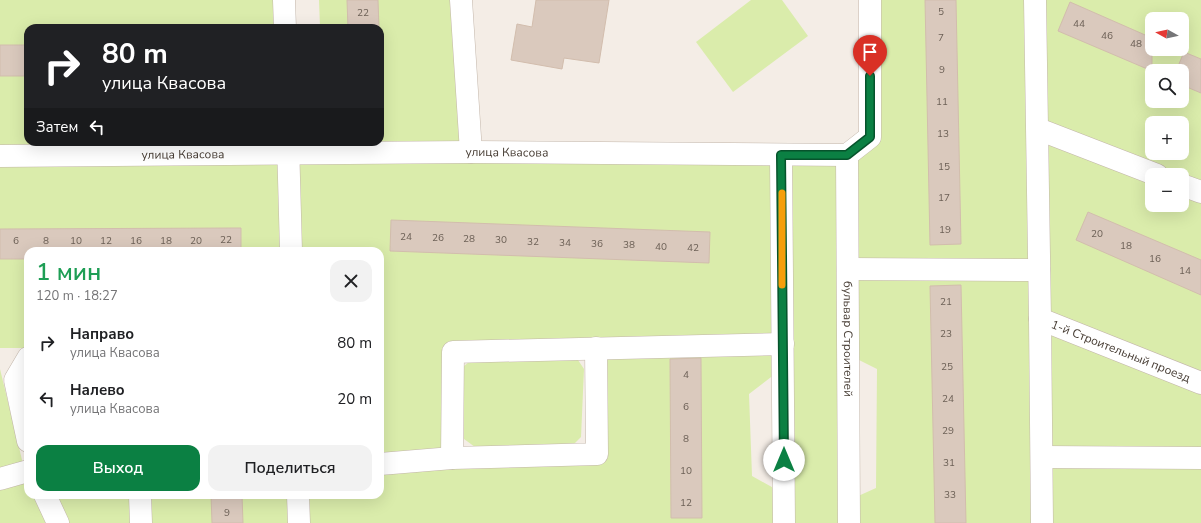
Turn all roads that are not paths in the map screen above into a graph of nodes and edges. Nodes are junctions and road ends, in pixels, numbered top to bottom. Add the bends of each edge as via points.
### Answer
1 (284, 0) edge
2 (461, 0) edge
3 (870, 0) edge
4 (1035, 0) edge
5 (285, 24) edge
6 (1038, 129) junction
7 (288, 148) edge
8 (471, 152) junction
9 (781, 155) junction
10 (847, 155) junction
11 (0, 156) edge
12 (1145, 170) edge
13 (1189, 188) edge
14 (1201, 192) edge
15 (291, 247) edge
16 (848, 269) junction
17 (1039, 270) junction
18 (1040, 320) junction
19 (782, 344) junction
20 (596, 348) junction
21 (24, 365) edge
22 (1201, 383) edge
23 (24, 421) edge
24 (1042, 457) junction
25 (452, 458) junction
26 (1201, 458) edge
27 (384, 464) edge
28 (24, 472) edge
29 (0, 479) edge
30 (47, 499) edge
31 (140, 499) edge
32 (298, 499) edge
33 (58, 523) edge
34 (141, 523) edge
35 (299, 523) edge
36 (784, 523) edge
37 (849, 523) edge
38 (1042, 523) edge

1 - 5 street
2 - 8 street
3 - 10 street via 870,137
4 - 6 street
6 - 12 street
6 - 17 street
7 - 8 street, улица Квасова
7 - 11 street, улица Квасова
7 - 15 street
8 - 9 street, улица Квасова
9 - 10 street, улица Квасова
9 - 19 street
10 - 16 street, бульвар Строителей
13 - 14 street
16 - 17 street
16 - 37 street, бульвар Строителей
17 - 18 street
18 - 22 street, 1-й Строительный проезд
18 - 24 street
19 - 20 street
19 - 36 street
20 - 25 street via 454,352
20 - 25 street via 597,454
21 - 23 street via 16,380
24 - 26 street
24 - 38 street
25 - 27 street
28 - 29 street
30 - 33 street
31 - 34 street
32 - 35 street

